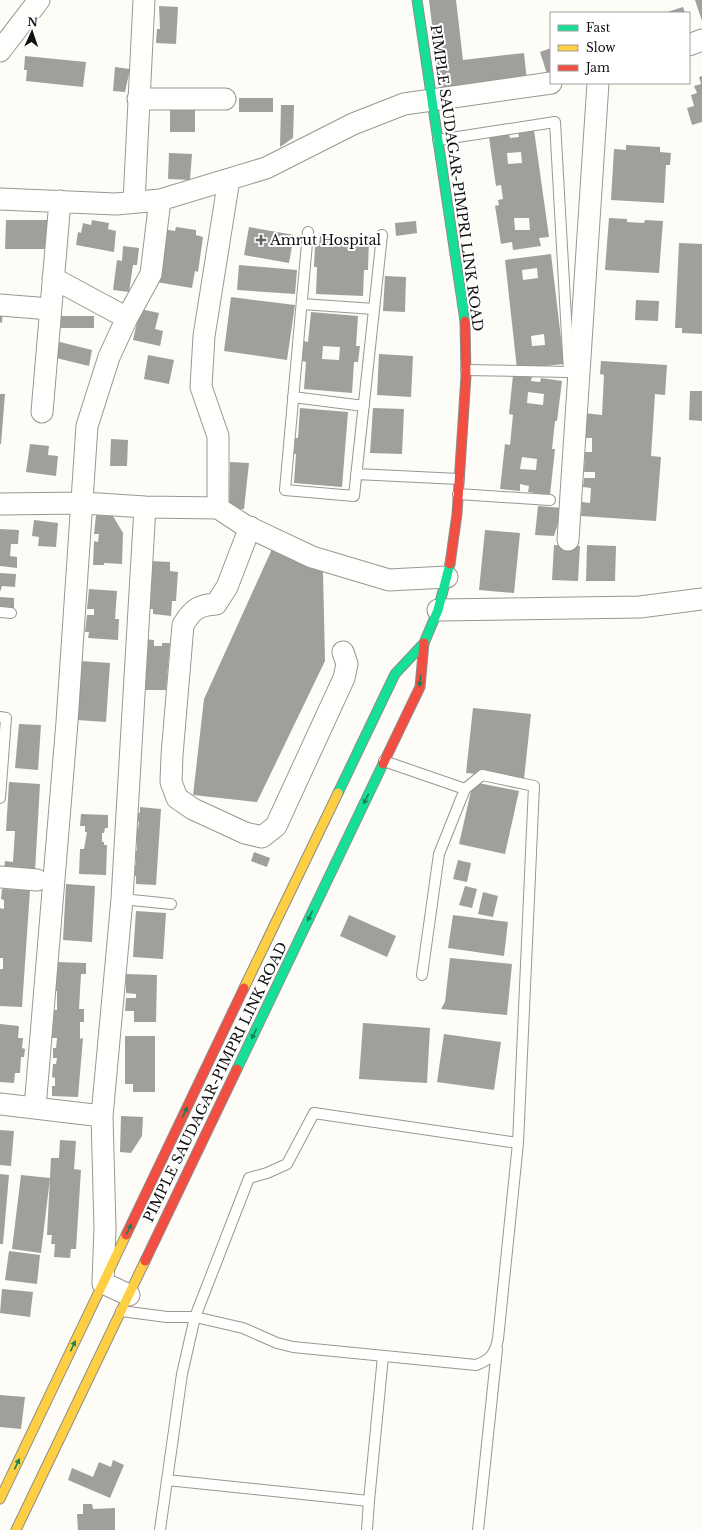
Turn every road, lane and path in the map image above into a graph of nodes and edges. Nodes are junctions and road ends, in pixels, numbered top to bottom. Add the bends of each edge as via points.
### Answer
1 (39, 0) edge
2 (144, 0) edge
3 (417, 0) edge
4 (702, 40) edge
5 (690, 45) edge
6 (0, 51) edge
7 (550, 83) edge
8 (598, 84) edge
9 (138, 99) junction
10 (225, 99) dead end
11 (431, 100) junction
12 (438, 140) junction
13 (229, 179) junction
14 (0, 199) edge
15 (160, 200) junction
16 (60, 201) junction
17 (134, 202) junction
18 (308, 232) dead end
19 (382, 235) dead end
20 (54, 278) junction
21 (302, 304) junction
22 (0, 305) edge
23 (50, 309) junction
24 (374, 310) junction
25 (127, 318) junction
26 (466, 370) junction
27 (293, 397) junction
28 (364, 406) junction
29 (42, 412) dead end
30 (356, 474) junction
31 (459, 479) junction
32 (458, 494) junction
33 (550, 500) dead end
34 (83, 503) junction
35 (0, 504) edge
36 (145, 507) junction
37 (218, 508) junction
38 (250, 527) junction
39 (568, 540) dead end
40 (447, 578) junction
41 (702, 599) edge
42 (438, 610) junction
43 (0, 612) edge
44 (11, 613) dead end
45 (424, 642) junction
46 (344, 652) dead end
47 (0, 717) edge
48 (384, 761) junction
49 (465, 789) junction
50 (0, 798) edge
51 (0, 877) edge
52 (37, 880) dead end
53 (122, 899) junction
54 (171, 904) dead end
55 (422, 975) dead end
56 (0, 1104) edge
57 (35, 1108) junction
58 (102, 1116) junction
59 (518, 1143) junction
60 (103, 1283) junction
61 (125, 1302) junction
62 (195, 1317) junction
63 (498, 1339) junction
64 (383, 1356) junction
65 (167, 1480) junction
66 (0, 1499) edge
67 (369, 1501) junction
68 (16, 1530) edge
69 (160, 1530) edge
70 (367, 1530) edge
71 (478, 1530) edge

1 - 6 street
2 - 9 street
3 - 11 street, PIMPLE SAUDAGAR-PIMPRI LINK ROAD
4 - 5 street
7 - 11 street
8 - 39 street
9 - 10 street
9 - 17 street
11 - 12 street, PIMPLE SAUDAGAR-PIMPRI LINK ROAD
11 - 13 street via 404,104 353,124 266,168
12 - 26 street, PIMPLE SAUDAGAR-PIMPRI LINK ROAD via 462,292
12 - 26 lane via 555,122 569,372
13 - 15 street
13 - 37 street via 204,336 201,387 218,436
14 - 16 street
15 - 17 street
15 - 25 street via 152,274
16 - 17 street via 116,204
16 - 20 street
18 - 21 lane
19 - 24 lane
20 - 23 street
20 - 25 street
21 - 24 lane
21 - 27 lane
22 - 23 street
23 - 29 street
24 - 28 lane
25 - 34 street via 109,357 87,426
26 - 31 street, PIMPLE SAUDAGAR-PIMPRI LINK ROAD
27 - 28 lane
27 - 30 lane via 285,490 354,496
28 - 30 lane
30 - 31 lane
31 - 32 street, PIMPLE SAUDAGAR-PIMPRI LINK ROAD
32 - 33 lane
32 - 40 street, PIMPLE SAUDAGAR-PIMPRI LINK ROAD via 453,548
34 - 35 street
34 - 36 street
34 - 57 street
36 - 37 street
36 - 53 street
37 - 38 street
38 - 40 street via 312,557 389,580
38 - 46 street via 227,587 216,604 205,605 190,612 183,625 171,782 177,798 193,809 245,833 262,837 276,826 344,678 347,664
40 - 42 street, PIMPLE SAUDAGAR-PIMPRI LINK ROAD
41 - 42 street via 640,606
42 - 45 street, PIMPLE SAUDAGAR-PIMPRI LINK ROAD
43 - 44 lane
45 -> 48 street, PIMPLE SAUDAGAR-PIMPRI LINK ROAD via 420,687
60 -> 45 street, PIMPLE SAUDAGAR-PIMPRI LINK ROAD via 395,674
47 - 50 lane via 6,718
48 - 49 lane
48 -> 61 street, PIMPLE SAUDAGAR-PIMPRI LINK ROAD
49 - 55 lane via 439,854
49 - 59 lane via 482,775 534,786
51 - 52 street
53 - 54 lane
53 - 58 street
56 - 57 street
57 - 58 street
58 - 60 street
59 - 62 lane via 314,1113 287,1164 249,1178
59 - 63 lane
60 - 61 street
66 -> 60 street, PIMPLE SAUDAGAR-PIMPRI LINK ROAD
61 - 62 lane via 168,1317
61 - 68 street, PIMPLE SAUDAGAR-PIMPRI LINK ROAD
62 - 64 lane via 243,1328 293,1347
62 - 65 lane via 182,1374
63 - 64 lane via 496,1351 488,1361 476,1365
63 - 71 lane
64 - 67 lane
65 - 67 lane
65 - 69 lane
67 - 70 lane

